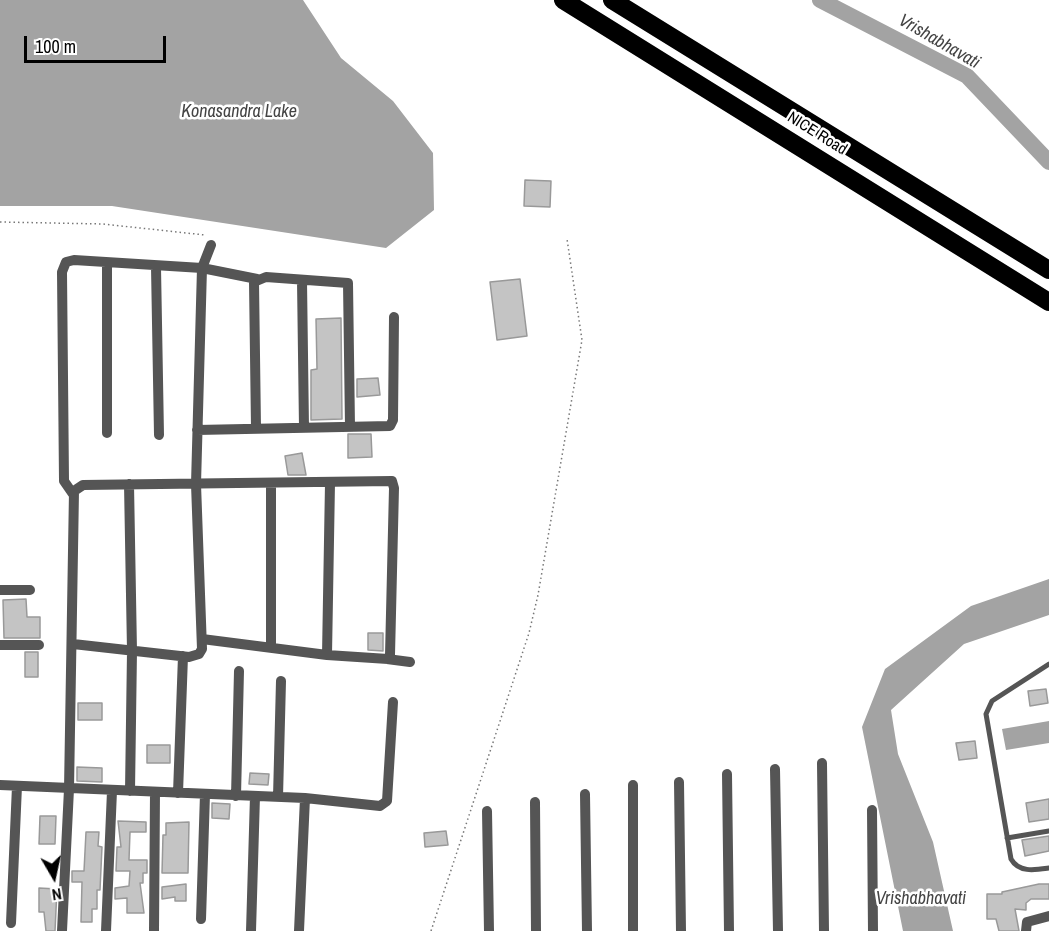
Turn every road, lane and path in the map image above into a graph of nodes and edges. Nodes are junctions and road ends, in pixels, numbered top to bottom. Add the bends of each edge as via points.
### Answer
1 (563, 0) edge
2 (612, 0) edge
3 (0, 222) edge
4 (567, 239) dead end
5 (211, 245) joint
6 (107, 263) junction
7 (156, 267) junction
8 (202, 268) junction
9 (1049, 270) edge
10 (257, 279) junction
11 (302, 281) junction
12 (1049, 302) edge
13 (394, 317) dead end
14 (350, 427) junction
15 (256, 428) junction
16 (304, 428) junction
17 (197, 430) junction
18 (107, 433) dead end
19 (159, 435) dead end
20 (330, 483) junction
21 (129, 484) junction
22 (196, 484) junction
23 (272, 484) junction
24 (73, 494) junction
25 (0, 590) edge
26 (30, 590) dead end
27 (202, 639) junction
28 (73, 644) junction
29 (0, 645) edge
30 (39, 645) dead end
31 (271, 648) junction
32 (132, 651) junction
33 (327, 655) junction
34 (183, 656) junction
35 (387, 659) junction
36 (410, 662) dead end
37 (1049, 664) edge
38 (239, 671) dead end
39 (281, 681) dead end
40 (393, 702) dead end
41 (822, 763) dead end
42 (775, 769) dead end
43 (727, 774) dead end
44 (679, 782) dead end
45 (0, 785) edge
46 (633, 785) dead end
47 (16, 786) junction
48 (69, 789) junction
49 (112, 791) junction
50 (130, 792) junction
51 (155, 792) junction
52 (178, 793) junction
53 (205, 794) junction
54 (585, 794) dead end
55 (236, 796) junction
56 (255, 796) junction
57 (278, 797) junction
58 (305, 798) junction
59 (535, 802) dead end
60 (872, 810) dead end
61 (487, 811) dead end
62 (1049, 831) edge
63 (1007, 838) junction
64 (1049, 868) edge
65 (1049, 916) edge
66 (201, 919) dead end
67 (11, 923) dead end
68 (62, 931) edge
69 (106, 931) edge
70 (154, 931) edge
71 (251, 931) edge
72 (299, 931) edge
73 (431, 931) edge
74 (489, 931) edge
75 (536, 931) edge
76 (586, 931) edge
77 (633, 931) edge
78 (681, 931) edge
79 (729, 931) edge
80 (778, 931) edge
81 (824, 931) edge
82 (873, 931) edge
83 (1026, 931) edge

1 - 12 highway, NICE Road
2 - 9 highway, NICE Road
3 - 5 path via 54,221 143,228 207,236
4 - 73 path via 582,340 538,595 483,778
5 - 8 street
6 - 7 street
6 - 18 street
6 - 24 street via 74,260 66,262 62,272 64,481
7 - 8 street
7 - 19 street
8 - 10 street
8 - 17 street
10 - 11 street
10 - 15 street
11 - 14 street via 348,283
11 - 16 street
13 - 14 street via 392,424 386,428
14 - 16 street
15 - 16 street
15 - 17 street
17 - 22 street
20 - 23 street
20 - 33 street
20 - 35 street via 389,479 393,483
21 - 22 street
21 - 24 street via 83,485
21 - 32 street
22 - 23 street
22 - 27 street
23 - 31 street
24 - 28 street
25 - 26 street
27 - 31 street
27 - 34 street via 199,654
28 - 32 street
28 - 48 street
29 - 30 street
31 - 33 street
32 - 34 street
32 - 50 street
33 - 35 street
34 - 52 street
35 - 36 street
37 - 63 lane via 992,701 986,714
38 - 55 street
39 - 57 street
40 - 58 street via 387,801 374,807
41 - 81 street
42 - 80 street
43 - 79 street
44 - 78 street
45 - 47 street
46 - 77 street
47 - 48 street
47 - 67 street
48 - 49 street
48 - 68 street
49 - 50 street
49 - 69 street
50 - 51 street
51 - 52 street
51 - 70 street
52 - 53 street
53 - 55 street
53 - 66 street
54 - 76 street
55 - 56 street
56 - 57 street
56 - 71 street
57 - 58 street
58 - 72 street
59 - 75 street
60 - 82 street
61 - 74 street
62 - 63 lane
63 - 64 lane via 1011,859 1018,867
65 - 83 street via 1031,919

